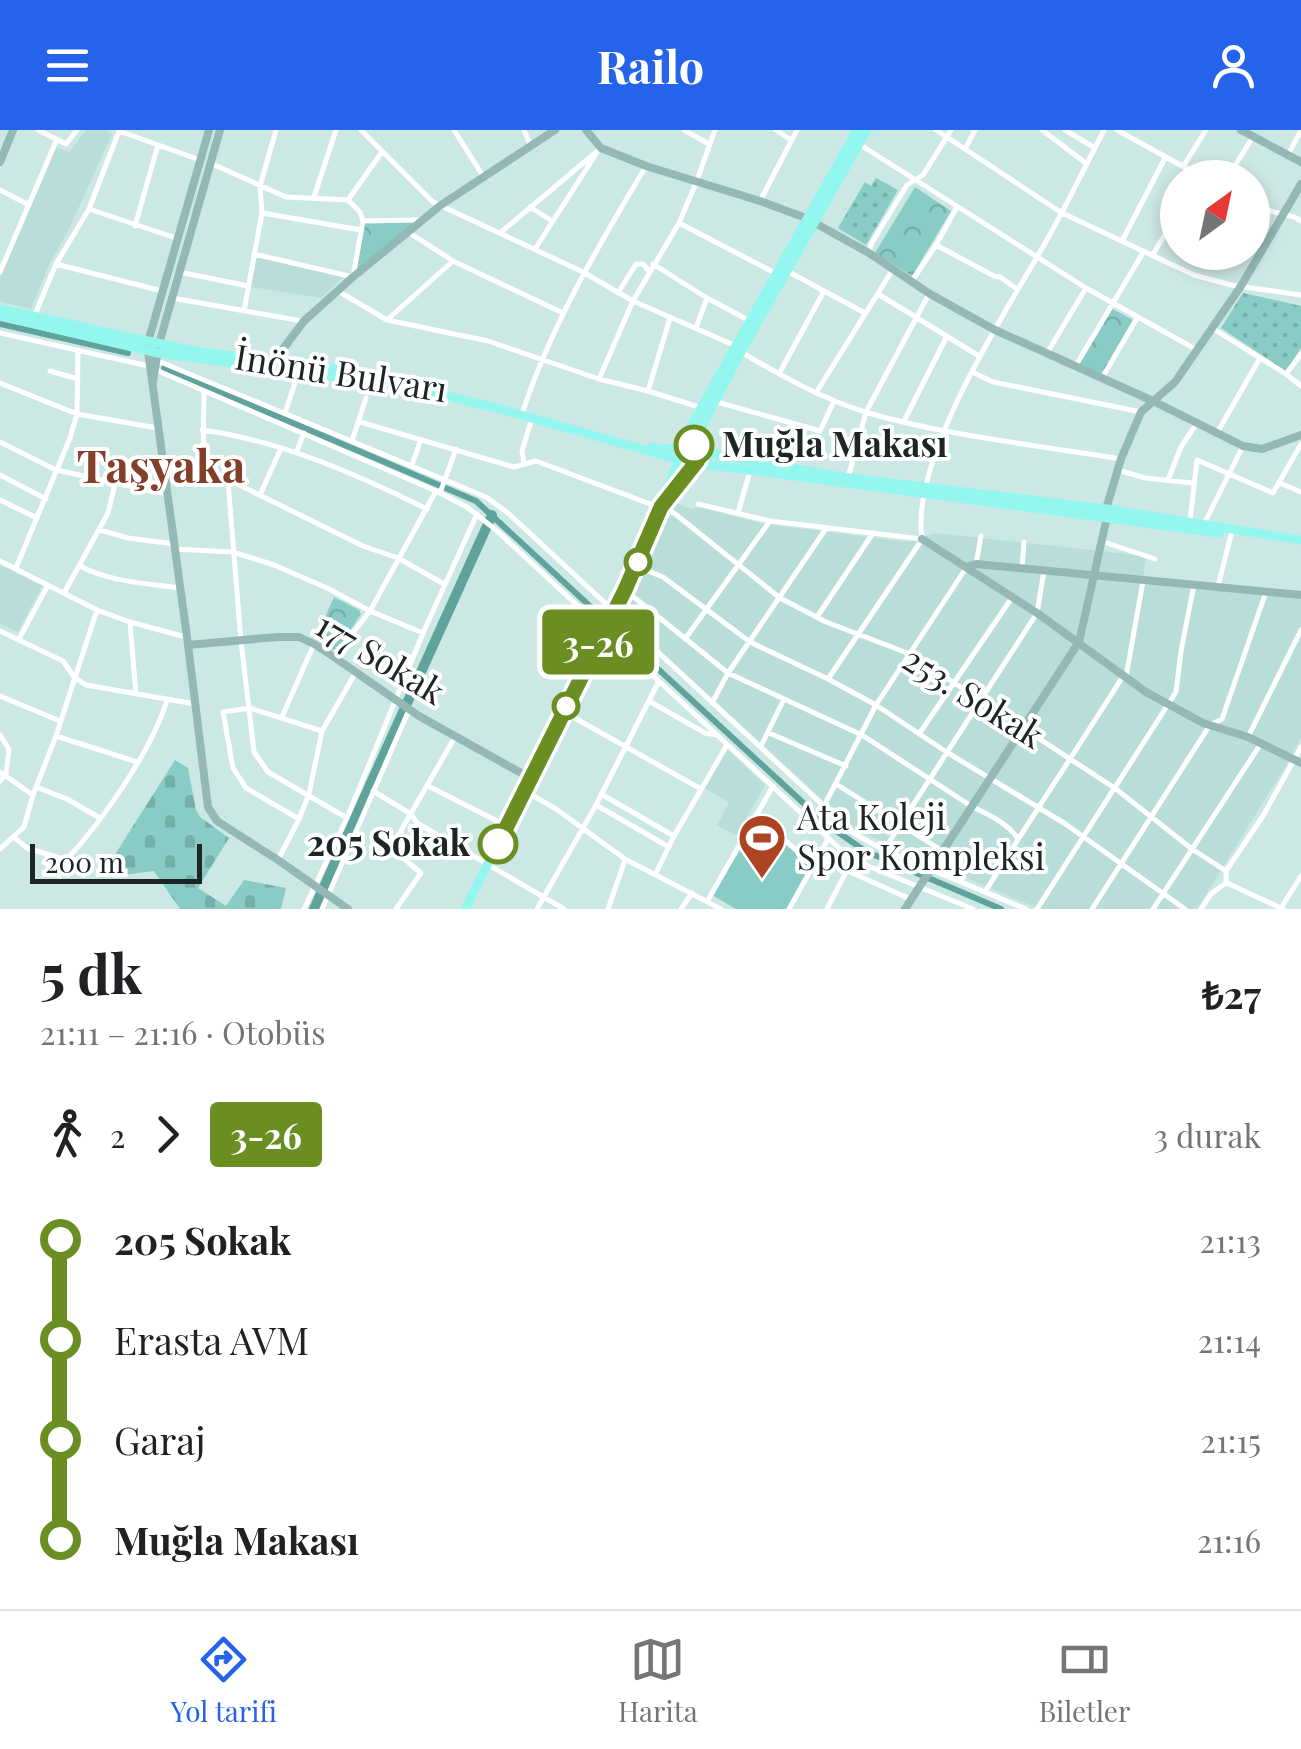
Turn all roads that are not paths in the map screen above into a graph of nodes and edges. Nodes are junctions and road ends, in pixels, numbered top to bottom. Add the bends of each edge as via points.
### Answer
1 (13, 130) edge
2 (38, 130) edge
3 (77, 130) edge
4 (118, 130) edge
5 (147, 130) edge
6 (209, 130) edge
7 (220, 130) edge
8 (276, 130) edge
9 (336, 130) edge
10 (361, 130) edge
11 (454, 130) edge
12 (524, 130) edge
13 (555, 130) edge
14 (586, 130) edge
15 (684, 130) edge
16 (716, 130) edge
17 (776, 130) edge
18 (798, 130) edge
19 (858, 130) edge
20 (867, 130) edge
21 (936, 130) edge
22 (951, 130) edge
23 (975, 130) edge
24 (1042, 130) edge
25 (1066, 130) edge
26 (1104, 130) edge
27 (1116, 130) edge
28 (1206, 130) edge
29 (1240, 130) edge
30 (1300, 130) edge
31 (947, 137) junction
32 (1253, 137) junction
33 (57, 140) junction
34 (143, 140) junction
35 (792, 140) junction
36 (709, 144) junction
37 (859, 144) junction
38 (158, 145) junction
39 (530, 147) junction
40 (601, 148) junction
41 (1095, 148) junction
42 (965, 150) junction
43 (382, 152) junction
44 (1288, 155) junction
45 (1165, 158) junction
46 (200, 160) junction
47 (1170, 160) edge
48 (1188, 160) edge
49 (1238, 160) edge
50 (0, 162) edge
51 (1301, 162) edge
52 (210, 164) junction
53 (1086, 164) junction
54 (646, 166) junction
55 (483, 176) junction
56 (916, 180) junction
57 (696, 183) junction
58 (1301, 184) edge
59 (260, 186) junction
60 (0, 190) edge
61 (314, 197) junction
62 (348, 200) junction
63 (760, 201) junction
64 (29, 205) junction
65 (441, 205) junction
66 (530, 207) junction
67 (957, 207) junction
68 (89, 210) junction
69 (1270, 211) edge
70 (262, 213) junction
71 (1062, 213) junction
72 (1282, 214) junction
73 (424, 219) junction
74 (810, 220) junction
75 (552, 221) junction
76 (1301, 221) edge
77 (363, 222) junction
78 (679, 223) junction
79 (135, 226) junction
80 (361, 230) junction
81 (407, 231) junction
82 (500, 233) junction
83 (1270, 236) edge
84 (176, 238) junction
85 (1122, 241) junction
86 (1160, 243) edge
87 (936, 245) junction
88 (535, 249) junction
89 (1144, 251) junction
90 (868, 253) junction
91 (254, 254) junction
92 (1153, 254) junction
93 (1037, 257) junction
94 (453, 260) junction
95 (56, 264) junction
96 (651, 268) junction
97 (894, 269) junction
98 (787, 270) junction
99 (1250, 270) edge
100 (0, 272) edge
101 (179, 272) junction
102 (583, 272) junction
103 (776, 273) junction
104 (353, 276) junction
105 (912, 282) junction
106 (248, 286) junction
107 (1241, 286) junction
108 (1086, 288) junction
109 (1018, 289) junction
110 (162, 291) junction
111 (824, 291) junction
112 (338, 292) junction
113 (618, 293) junction
114 (878, 294) junction
115 (930, 294) junction
116 (1301, 295) edge
117 (172, 298) junction
118 (707, 298) junction
119 (633, 301) junction
120 (1112, 301) junction
121 (244, 311) junction
122 (0, 312) edge
123 (564, 313) junction
124 (865, 313) junction
125 (34, 317) junction
126 (670, 318) junction
127 (916, 318) junction
128 (1137, 318) junction
129 (387, 320) junction
130 (304, 321) junction
131 (750, 321) junction
132 (696, 328) junction
133 (1212, 328) junction
134 (994, 330) junction
135 (0, 333) edge
136 (947, 336) junction
137 (738, 348) junction
138 (78, 350) junction
139 (1197, 350) junction
140 (1047, 353) junction
141 (1301, 354) edge
142 (154, 355) junction
143 (979, 356) junction
144 (1260, 358) junction
145 (542, 359) junction
146 (275, 365) junction
147 (1075, 367) junction
148 (50, 371) dead end
149 (972, 372) junction
150 (779, 374) junction
151 (1286, 374) junction
152 (78, 378) junction
153 (1102, 378) junction
154 (599, 379) junction
155 (0, 383) edge
156 (295, 383) dead end
157 (1301, 386) edge
158 (648, 391) junction
159 (204, 392) junction
160 (816, 394) junction
161 (366, 398) dead end
162 (834, 401) junction
163 (1153, 401) junction
164 (714, 402) junction
165 (497, 406) junction
166 (702, 408) junction
167 (523, 411) junction
168 (866, 412) junction
169 (1141, 412) junction
170 (285, 413) junction
171 (77, 414) junction
172 (532, 418) junction
173 (904, 421) junction
174 (360, 422) junction
175 (1198, 423) junction
176 (157, 428) junction
177 (202, 430) junction
178 (946, 430) junction
179 (304, 433) junction
180 (1217, 433) junction
181 (1301, 435) edge
182 (421, 439) junction
183 (352, 441) junction
184 (0, 442) edge
185 (1301, 444) edge
186 (681, 446) junction
187 (1243, 446) junction
188 (281, 448) junction
189 (456, 449) junction
190 (698, 449) junction
191 (296, 453) junction
192 (1121, 459) junction
193 (677, 460) junction
194 (368, 461) junction
195 (524, 464) junction
196 (694, 464) junction
197 (412, 466) junction
198 (163, 468) junction
199 (751, 468) junction
200 (56, 470) junction
201 (1118, 470) junction
202 (203, 471) junction
203 (1228, 473) junction
204 (0, 475) edge
205 (360, 476) junction
206 (848, 478) junction
207 (1168, 480) junction
208 (228, 481) junction
209 (115, 483) junction
210 (1193, 483) junction
211 (1280, 483) junction
212 (441, 488) junction
213 (924, 491) junction
214 (1301, 492) edge
215 (167, 494) junction
216 (260, 494) junction
217 (46, 499) junction
218 (0, 500) edge
219 (698, 504) dead end
220 (661, 507) junction
221 (428, 509) junction
222 (738, 513) junction
223 (1106, 513) junction
224 (479, 516) junction
225 (37, 518) junction
226 (770, 520) junction
227 (1190, 521) junction
228 (1204, 524) junction
229 (826, 529) junction
230 (100, 530) junction
231 (873, 533) junction
232 (1231, 534) junction
233 (981, 536) dead end
234 (922, 539) junction
235 (1101, 541) junction
236 (1024, 542) dead end
237 (1301, 543) edge
238 (174, 547) junction
239 (233, 552) junction
240 (398, 558) junction
241 (1155, 559) dead end
242 (0, 561) edge
243 (976, 564) junction
244 (80, 566) junction
245 (636, 566) junction
246 (738, 566) junction
247 (16, 568) junction
248 (966, 568) junction
249 (1022, 568) junction
250 (1044, 571) junction
251 (1093, 575) junction
252 (1144, 581) junction
253 (445, 584) junction
254 (48, 585) junction
255 (1194, 585) junction
256 (1218, 586) junction
257 (180, 588) junction
258 (625, 590) junction
259 (1266, 592) junction
260 (64, 594) junction
261 (1301, 595) edge
262 (780, 598) junction
263 (1011, 598) junction
264 (97, 610) junction
265 (708, 610) junction
266 (370, 611) junction
267 (1037, 613) junction
268 (816, 617) junction
269 (130, 622) junction
270 (609, 622) junction
271 (1301, 630) edge
272 (0, 631) edge
273 (424, 633) junction
274 (857, 634) junction
275 (19, 638) junction
276 (685, 639) junction
277 (188, 641) junction
278 (241, 641) junction
279 (750, 642) junction
280 (1078, 642) junction
281 (314, 644) junction
282 (910, 654) junction
283 (334, 657) junction
284 (356, 672) junction
285 (728, 672) junction
286 (1125, 676) junction
287 (74, 677) junction
288 (828, 679) junction
289 (659, 682) junction
290 (956, 683) junction
291 (136, 694) junction
292 (0, 697) edge
293 (784, 699) junction
294 (167, 700) junction
295 (649, 701) junction
296 (982, 701) junction
297 (712, 703) junction
298 (195, 704) junction
299 (402, 705) junction
300 (876, 705) junction
301 (1170, 705) junction
302 (250, 708) junction
303 (564, 712) junction
304 (282, 717) junction
305 (60, 721) junction
306 (1210, 726) junction
307 (1023, 729) junction
308 (322, 731) junction
309 (770, 732) junction
310 (920, 734) junction
311 (0, 735) edge
312 (717, 735) junction
313 (862, 735) junction
314 (56, 736) junction
315 (456, 737) junction
316 (1248, 738) junction
317 (727, 744) junction
318 (1260, 745) junction
319 (625, 746) junction
320 (1301, 746) edge
321 (761, 747) junction
322 (948, 753) junction
323 (1070, 759) junction
324 (1298, 761) edge
325 (137, 762) junction
326 (846, 766) junction
327 (3, 773) edge
328 (530, 778) junction
329 (990, 779) junction
330 (930, 780) junction
331 (0, 781) edge
332 (836, 784) junction
333 (428, 786) junction
334 (773, 786) junction
335 (36, 787) junction
336 (701, 789) junction
337 (1116, 789) junction
338 (525, 790) junction
339 (373, 791) junction
340 (309, 794) junction
341 (601, 794) junction
342 (33, 795) junction
343 (596, 805) junction
344 (824, 806) junction
345 (971, 806) junction
346 (1037, 808) junction
347 (411, 814) junction
348 (756, 815) junction
349 (100, 818) junction
350 (299, 818) junction
351 (346, 818) junction
352 (1152, 818) junction
353 (900, 823) junction
354 (508, 826) junction
355 (582, 830) junction
356 (0, 836) edge
357 (674, 836) junction
358 (1082, 836) junction
359 (12, 839) junction
360 (828, 839) junction
361 (1018, 839) junction
362 (669, 847) junction
363 (0, 848) edge
364 (1192, 849) junction
365 (884, 850) junction
366 (941, 850) junction
367 (625, 858) junction
368 (278, 860) junction
369 (815, 861) junction
370 (488, 865) junction
371 (1121, 866) junction
372 (930, 869) junction
373 (1226, 870) junction
374 (846, 872) junction
375 (656, 873) junction
376 (1301, 876) edge
377 (1226, 883) junction
378 (315, 885) junction
379 (918, 887) junction
380 (985, 892) junction
381 (692, 893) junction
382 (329, 895) junction
383 (1163, 895) junction
384 (544, 898) junction
385 (910, 899) junction
386 (708, 901) junction
387 (717, 908) edge
388 (304, 909) edge
389 (322, 909) edge
390 (348, 909) edge
391 (396, 909) edge
392 (465, 909) edge
393 (538, 909) edge
394 (564, 909) edge
395 (608, 909) edge
396 (681, 909) edge
397 (789, 909) edge
398 (827, 909) edge
399 (904, 909) edge
400 (973, 909) edge
401 (1026, 909) edge
402 (1036, 909) edge
403 (1092, 909) edge
404 (1153, 909) edge
405 (1184, 909) edge
406 (1202, 909) edge
407 (1282, 909) edge

1 - 50 street
2 - 33 street
3 - 33 street via 66,144
4 - 34 street
4 - 68 street
5 - 34 street
6 - 46 street
7 - 52 street
8 - 59 street
9 - 61 street
10 - 43 street
11 - 55 street
12 - 39 street
13 - 39 street
14 - 40 street
15 - 36 street
16 - 36 street
17 - 35 street
18 - 35 street
19 - 74 main road
20 - 37 main road
21 - 31 street
22 - 31 street
23 - 42 street
24 - 53 street
25 - 41 street
26 - 41 street
27 - 45 street
28 - 48 street
29 - 32 street
30 - 44 street
31 - 42 street
31 - 56 street
32 - 44 street
32 - 49 street
33 - 64 street
34 - 38 street
35 - 63 street
36 - 57 street
37 - 56 street
37 - 74 main road
38 - 46 street
38 - 79 street
39 - 55 street
40 - 54 street
40 - 66 street
40 - 75 street
41 - 53 street
42 - 71 street
43 - 62 street
43 - 65 street
44 - 51 street
45 - 47 street
45 - 85 street
46 - 84 street
52 - 59 street
52 - 101 street
53 - 71 street
54 - 57 street
54 - 102 street
55 - 65 street
56 - 67 street
56 - 90 street
57 - 63 street
57 - 78 street
58 - 72 street
59 - 61 street
59 - 70 street
60 - 64 street
61 - 62 street
62 - 77 street
63 - 74 street
64 - 100 street
65 - 73 street
65 - 82 street
66 - 75 street
66 - 82 street
67 - 87 street
67 - 93 street
68 - 79 street
68 - 95 street
69 - 72 street
70 - 80 street
70 - 91 street
71 - 85 street
71 - 93 street
72 - 76 street
72 - 83 street
73 - 77 street
73 - 81 street
74 - 90 street
74 - 98 main road
74 - 103 main road
75 - 88 street
77 - 80 street
78 - 96 street
78 - 103 street
79 - 84 street
80 - 104 street
81 - 94 street
81 - 104 street
82 - 88 street
84 - 110 street
85 - 89 street
86 - 92 street
87 - 105 street
87 - 109 street
88 - 102 street
89 - 92 street
89 - 120 street
90 - 97 street
91 - 104 street
91 - 106 street
92 - 107 street via 1194,275
93 - 108 street
93 - 109 street
94 - 123 street
94 - 129 street
95 - 110 street
95 - 125 street
96 - 113 street via 636,264
96 - 118 street
96 - 119 street
97 - 105 street
97 - 114 street
98 - 111 street
98 - 137 main road
99 - 107 street
101 - 106 street
101 - 117 street
102 - 113 street
102 - 123 street
103 - 131 main road
104 - 112 street
105 - 115 street
106 - 121 street
107 - 116 street
107 - 133 street
108 - 120 street
108 - 140 street
109 - 134 street
110 - 142 street
111 - 124 street
111 - 150 street
112 - 129 street
112 - 130 street
113 - 119 street
114 - 124 street
114 - 127 street
115 - 127 street
115 - 134 street
117 - 121 street
117 - 142 street
118 - 131 street
118 - 132 street
119 - 126 street
119 - 154 street
120 - 128 street
120 - 147 street
121 - 130 street
122 - 125 main road, İnönü Bulvarı
122 - 142 main road, İnönü Bulvarı
123 - 145 street
124 - 160 street
125 - 142 main road, İnönü Bulvarı
126 - 132 street
126 - 158 street
127 - 136 street
127 - 168 street
128 - 139 street
128 - 153 street
129 - 145 street
130 - 146 street
131 - 137 main road
132 - 137 street
133 - 139 street
133 - 144 street
134 - 140 street
134 - 143 street
135 - 138 street
136 - 143 street
136 - 173 street
137 - 150 street
137 - 164 main road
137 - 166 main road
138 - 142 street
138 - 152 street
139 - 163 street
140 - 147 street
141 - 151 street
142 - 146 main road, İnönü Bulvarı
142 - 159 street
142 - 170 street
142 - 176 street
143 - 149 street
144 - 151 street
144 - 180 street
145 - 154 street
145 - 167 street
146 - 165 main road, İnönü Bulvarı
147 - 153 street
148 - 152 street
149 - 169 street
149 - 178 street
150 - 160 street
151 - 157 street
152 - 171 street
153 - 163 street
154 - 158 street
155 - 171 street
156 - 170 street
158 - 166 street
159 - 177 street
159 - 179 street
160 - 162 street
161 - 174 street
162 - 164 street via 820,430
162 - 168 street
163 - 169 street
163 - 175 street
164 - 190 main road
165 - 167 main road, İnönü Bulvarı
165 - 172 main road, İnönü Bulvarı
166 - 186 main road
167 - 186 main road, İnönü Bulvarı via 654,448
168 - 173 street
168 - 206 street
169 - 192 street
170 - 183 street
171 - 176 street
171 - 200 street
172 - 193 main road, İnönü Bulvarı
172 - 195 street
173 - 178 street
174 - 182 street, 253. Sokak
174 - 183 street
175 - 180 street
175 - 207 street
176 - 198 street
177 - 188 street
177 - 202 street
178 - 192 street
178 - 213 street
179 - 191 street
179 - 194 street
180 - 187 street
181 - 187 street via 1262,449
182 - 189 street, 253. Sokak
182 - 197 street
183 - 197 street
184 - 200 street
185 - 211 street
186 - 190 main road
186 - 193 main road
187 - 203 street
188 - 191 street
188 - 216 street
189 - 195 street, 253. Sokak via 514,467
189 - 212 street
190 - 196 main road
190 - 206 main road
191 - 205 street
192 - 201 street
193 - 196 main road
193 - 220 main road
194 - 205 street
194 - 212 street
195 - 220 street, 253. Sokak via 536,462
196 - 199 main road
196 - 220 main road
197 - 212 street
198 - 202 street
198 - 215 street
199 - 213 main road
199 - 222 street
200 - 209 street
200 - 217 street
201 - 207 street
201 - 223 street
202 - 208 street
203 - 210 street via 1198,460
203 - 211 street via 1273,492
203 - 228 street
204 - 217 street
205 - 221 street
206 - 213 main road
207 - 210 street
208 - 216 street
208 - 239 street
209 - 215 street
209 - 230 street
210 - 227 street
211 - 214 street
212 - 221 street
212 - 224 street
212 - 270 street via 486,497 505,510
213 - 223 main road
213 - 234 street
215 - 238 street
216 - 240 street
217 - 225 street
218 - 225 street
219 - 222 street
220 - 245 main road
220 - 246 street, 253. Sokak
221 - 240 street
222 - 226 street
223 - 227 main road
223 - 232 main road
223 - 235 street
224 - 253 street
224 - 270 street
225 - 247 street
226 - 229 street
226 - 246 street
227 - 228 main road
228 - 237 main road
229 - 231 street
229 - 262 street
230 - 238 street
230 - 244 street
231 - 234 street
231 - 268 street
232 - 237 main road
232 - 256 street
233 - 243 street
234 - 248 street
234 - 274 street
235 - 241 street
235 - 251 street
236 - 249 street
238 - 239 street
238 - 257 street
239 - 266 street
239 - 278 street
240 - 253 street
240 - 266 street
242 - 247 street
243 - 248 street
243 - 249 street
244 - 257 street
244 - 260 street
245 - 258 main road
245 - 265 street
246 - 262 street, 253. Sokak
246 - 265 street
247 - 254 street
248 - 263 street
248 - 282 street
249 - 250 street
250 - 251 street
250 - 267 street
251 - 252 street
251 - 280 street
252 - 255 street
252 - 286 street
253 - 273 street
254 - 260 street
254 - 275 street
255 - 256 street
255 - 301 street
256 - 259 street
257 - 277 street
258 - 270 main road
258 - 276 street
259 - 261 street
259 - 306 street via 1222,719
260 - 264 street
262 - 268 street, 253. Sokak
262 - 279 street
263 - 267 street
263 - 290 street
264 - 269 street
264 - 287 street
265 - 276 street
265 - 279 street
266 - 273 street
266 - 283 street
267 - 280 street
267 - 296 street
268 - 274 street, 253. Sokak
269 - 277 street
269 - 291 street
270 - 289 street
270 - 297 street
270 - 303 main road
271 - 316 street
272 - 275 street
273 - 299 street
274 - 282 street, 253. Sokak
274 - 288 street
275 - 287 street via 64,661
276 - 285 street
277 - 278 street, 177 Sokak
277 - 298 street
278 - 281 street, 177 Sokak via 298,637
278 - 302 street
279 - 285 street
279 - 288 street
280 - 286 street
280 - 307 street
281 - 283 street, 177 Sokak
281 - 304 street
282 - 290 street, 253. Sokak
282 - 300 street
283 - 284 street, 177 Sokak
284 - 299 street, 177 Sokak
284 - 308 street
285 - 293 street
285 - 297 street
286 - 301 street
286 - 323 street
287 - 291 street
287 - 305 street
288 - 300 street
289 - 295 street
289 - 312 street
290 - 296 street, 253. Sokak
290 - 310 street
291 - 294 street
292 - 305 street
293 - 309 street
293 - 313 street
294 - 298 street
294 - 325 street
295 - 312 street
295 - 319 street
296 - 307 street, 253. Sokak
296 - 322 street
297 - 321 street
298 - 368 street via 208,807 217,821
299 - 315 street, 177 Sokak
299 - 339 street
299 - 351 street
300 - 310 street
300 - 313 street
301 - 306 street
301 - 337 street
302 - 304 street
302 - 340 street via 254,752 268,772
302 - 350 street via 222,712 233,768 246,788
303 - 319 street
303 - 328 main road
304 - 308 street
305 - 314 street
306 - 316 street
306 - 352 street
307 - 323 street, 253. Sokak
307 - 329 street
308 - 340 street
309 - 321 street
309 - 326 street
310 - 322 street
311 - 327 street via 9,749
312 - 317 street
313 - 326 street
313 - 330 street
314 - 325 street
314 - 335 street
315 - 328 street, 177 Sokak
315 - 333 street
316 - 318 street
317 - 334 street
317 - 336 street
318 - 324 street
318 - 364 street
319 - 336 street
319 - 341 street
320 - 324 street
321 - 344 street
322 - 329 street
322 - 330 street
323 - 337 street, 253. Sokak
323 - 346 street
324 - 373 street
325 - 349 street
326 - 332 street
327 - 331 street
327 - 342 street
328 - 338 main road
329 - 345 street
329 - 346 street
330 - 345 street
330 - 353 street
332 - 344 street
332 - 353 street
333 - 347 street
333 - 354 street
334 - 348 street
334 - 360 street
335 - 342 street
335 - 349 street
336 - 357 street
337 - 352 street, 253. Sokak
337 - 358 street
338 - 354 main road
338 - 355 street
339 - 347 street
339 - 382 street
340 - 350 street
340 - 351 street
341 - 343 street
341 - 357 street
342 - 359 street via 24,827
343 - 355 street
343 - 362 street
344 - 365 street
345 - 361 street
345 - 366 street
346 - 358 street
346 - 361 street
347 - 370 street
347 - 391 street via 391,848 421,873
348 - 369 street
348 - 386 street
349 - 359 street via 66,860
350 - 368 street
351 - 378 street
352 - 364 street, 253. Sokak
352 - 371 street
353 - 365 street
353 - 366 street
354 - 370 main road
355 - 367 street
355 - 384 street
356 - 359 street
357 - 362 street
358 - 371 street
358 - 402 street
359 - 363 street
360 - 369 street
360 - 379 street via 851,857
361 - 380 street
362 - 375 street
364 - 373 street, 253. Sokak
364 - 383 street
365 - 372 street
366 - 372 street
367 - 375 street
367 - 395 street
368 - 378 street
369 - 374 street
369 - 397 street
370 - 384 street
370 - 392 main road
371 - 383 street
371 - 403 street
372 - 379 street
372 - 380 street
373 - 377 street
374 - 385 street
374 - 398 street
375 - 381 street
376 - 407 street
377 - 406 street
377 - 407 street
378 - 382 street
378 - 388 street
379 - 385 street
379 - 400 street
380 - 401 street
381 - 386 street
381 - 396 street
382 - 389 street
382 - 390 street
383 - 404 street
383 - 405 street
384 - 393 street
384 - 394 street
385 - 399 street
386 - 387 street

